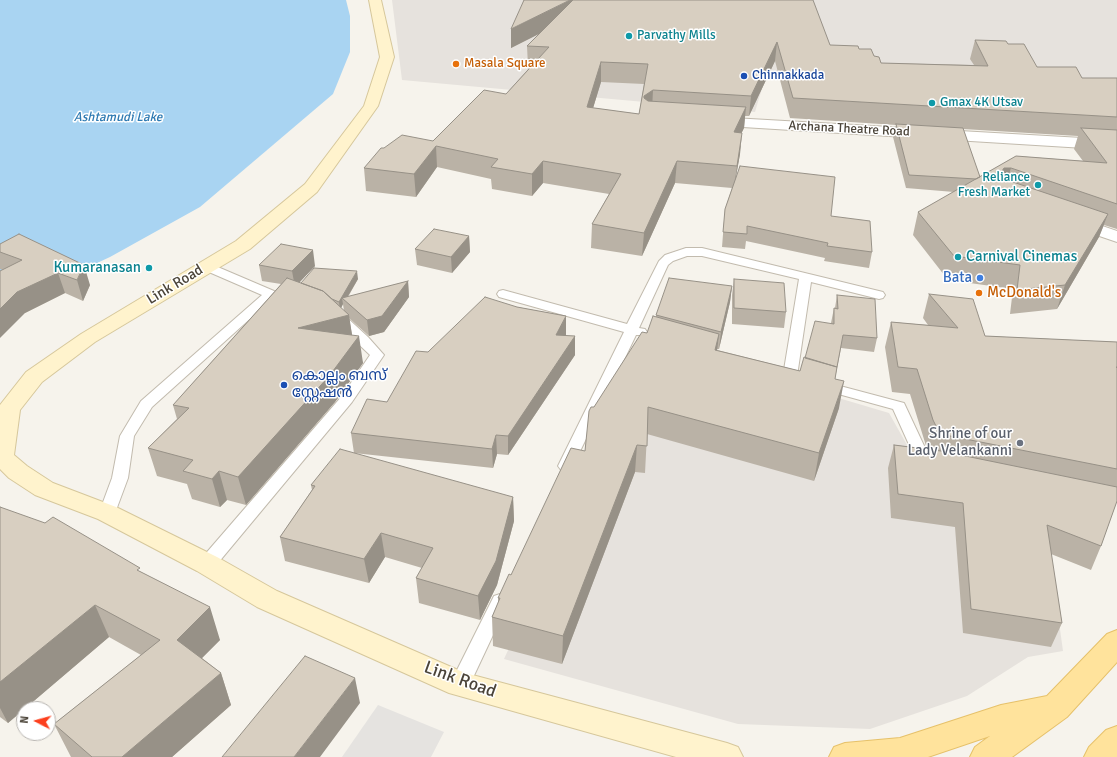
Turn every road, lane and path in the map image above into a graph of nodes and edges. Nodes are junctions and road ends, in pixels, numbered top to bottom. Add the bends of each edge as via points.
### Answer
1 (375, 0) edge
2 (699, 121) edge
3 (1117, 145) edge
4 (1060, 216) edge
5 (1117, 237) edge
6 (206, 266) junction
7 (806, 277) junction
8 (270, 294) junction
9 (504, 294) dead end
10 (879, 295) dead end
11 (300, 301) edge
12 (326, 311) edge
13 (632, 329) junction
14 (654, 336) edge
15 (1, 457) edge
16 (940, 468) edge
17 (560, 478) edge
18 (107, 513) junction
19 (207, 564) junction
20 (504, 592) edge
21 (1117, 642) edge
22 (460, 684) junction
23 (1056, 708) junction
24 (1117, 740) edge
25 (727, 757) edge
26 (845, 757) edge
27 (986, 757) edge
28 (1100, 757) edge

1 - 6 main road, Link Road via 387,57 371,106 311,188 243,245
2 - 3 street, Archana Theatre Road
4 - 5 street
6 - 8 lane
6 - 15 main road, Link Road via 88,338 34,377 9,409
7 - 10 lane
7 - 13 lane via 702,252 686,252 669,258 663,264
7 - 16 lane via 784,374 899,406 925,465
8 - 11 lane
8 - 18 lane via 146,404 127,436 120,478
9 - 13 lane
12 - 19 lane via 333,313 377,355 347,399
13 - 14 lane
13 - 17 lane
15 - 18 main road, Link Road via 44,489
18 - 19 main road, Link Road
19 - 22 main road, Link Road via 267,599
20 - 22 lane
21 - 23 main road
22 - 25 main road, Link Road
23 - 26 main road via 1001,720 900,752
23 - 27 main road
24 - 28 main road

